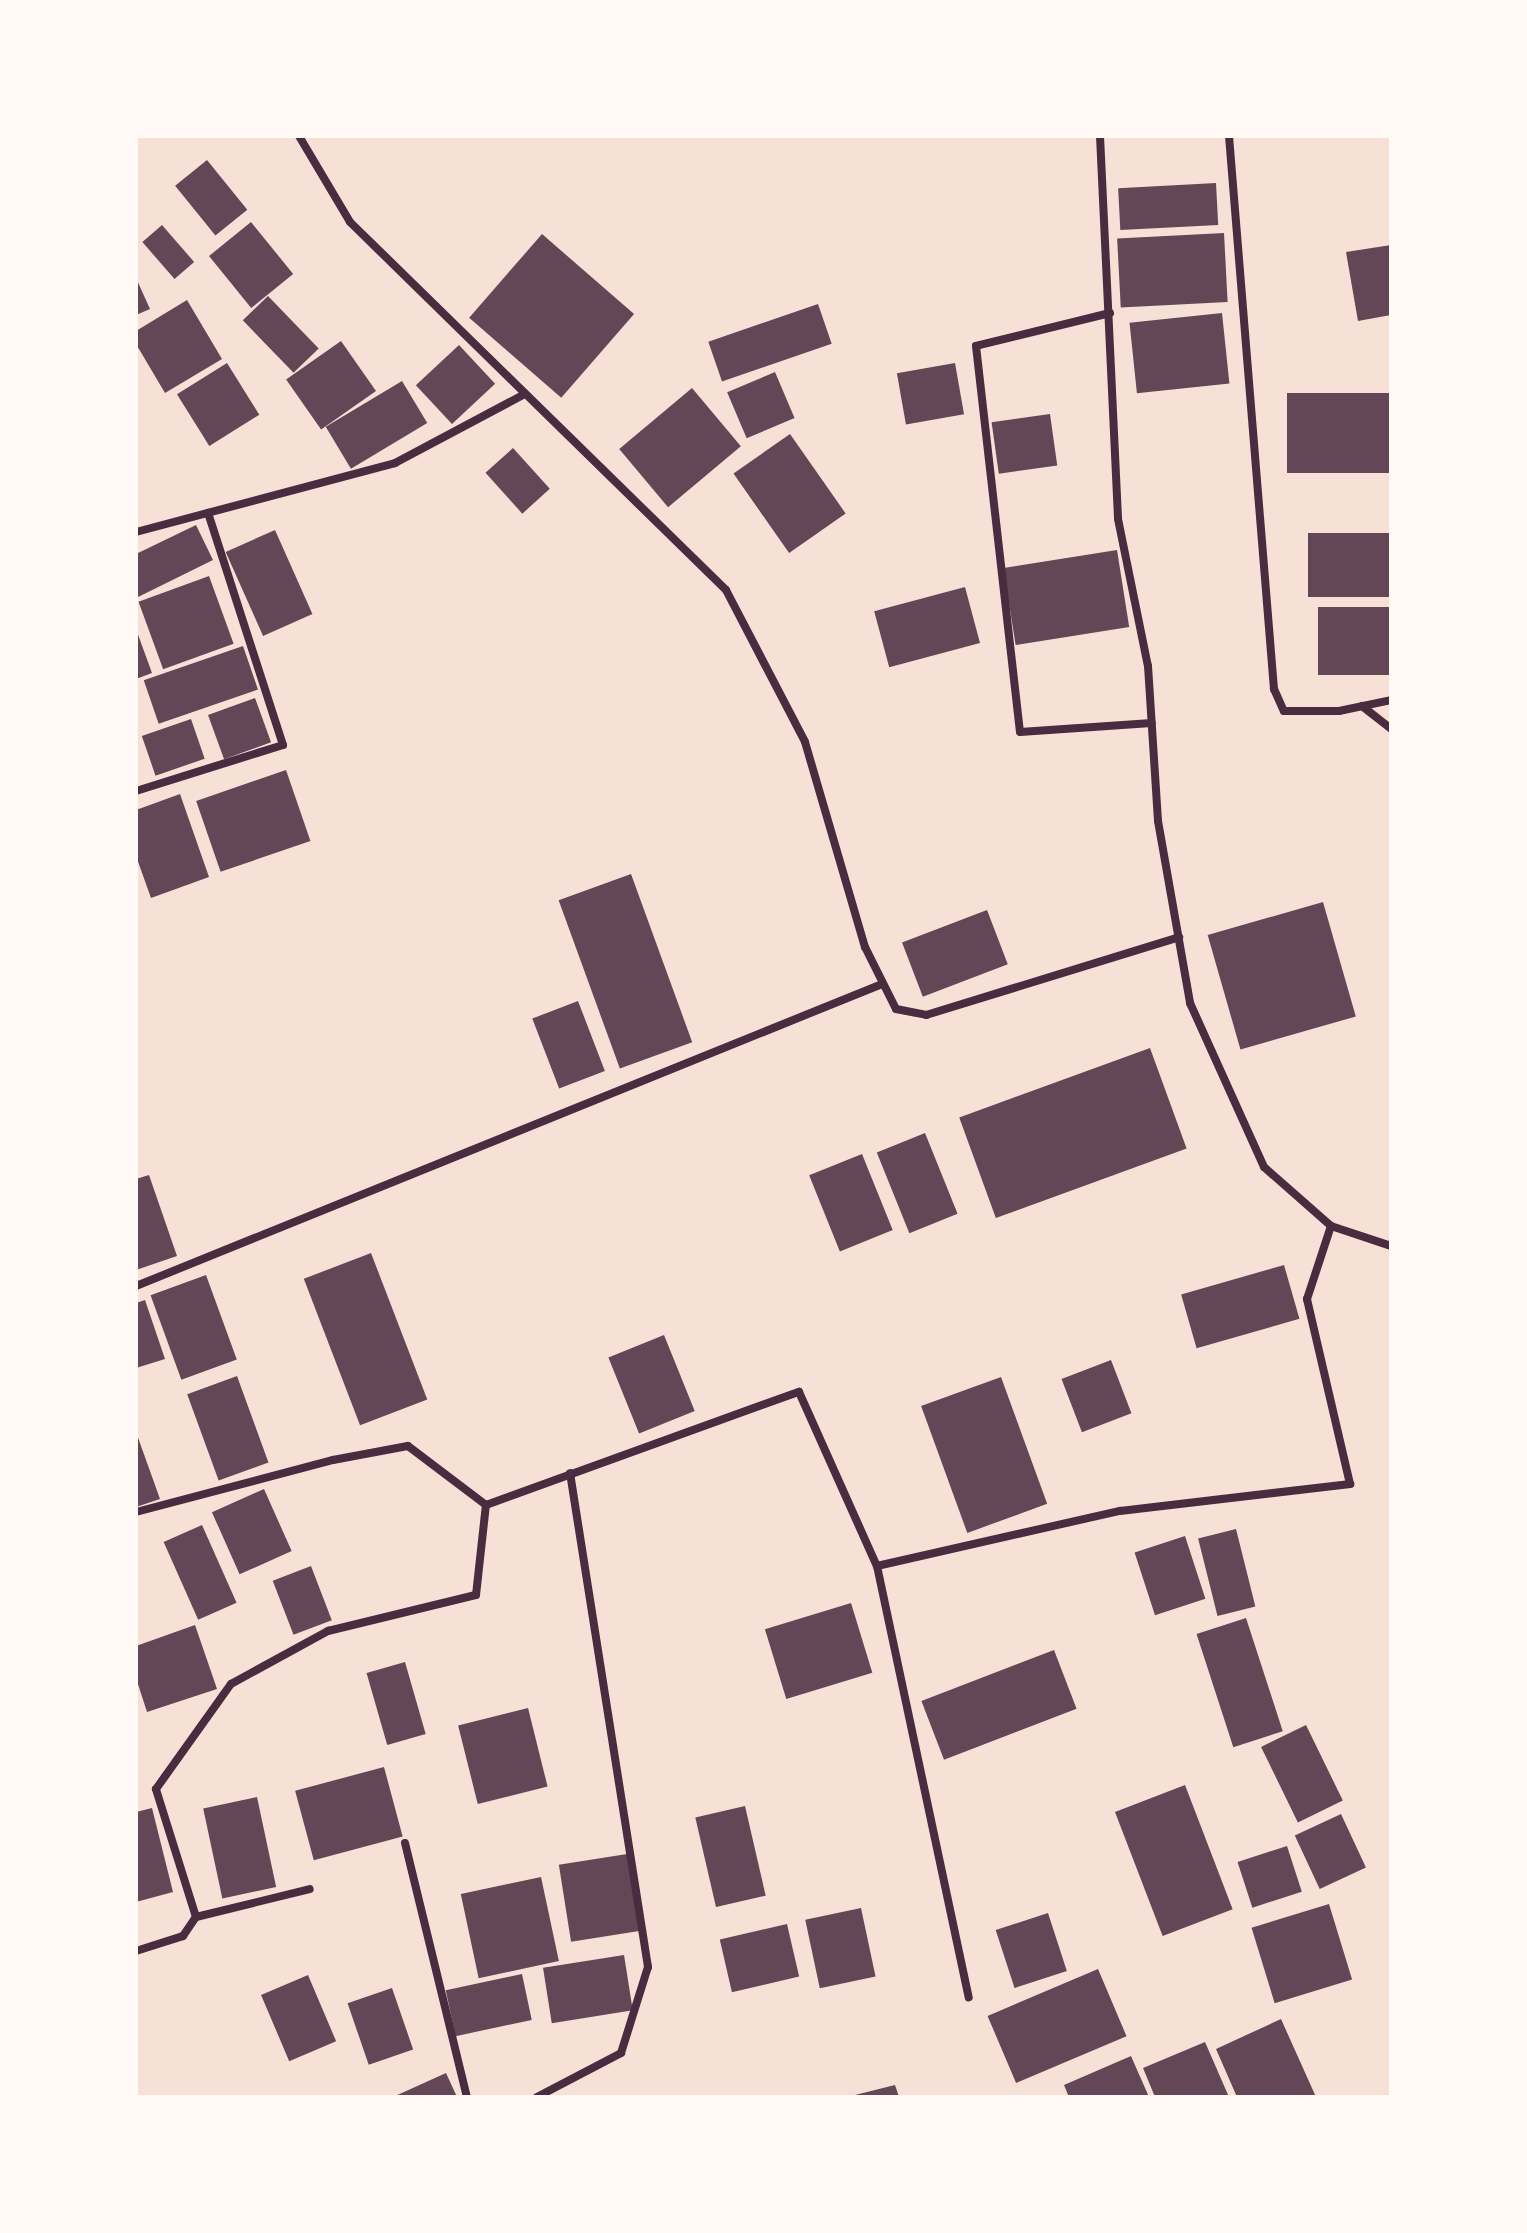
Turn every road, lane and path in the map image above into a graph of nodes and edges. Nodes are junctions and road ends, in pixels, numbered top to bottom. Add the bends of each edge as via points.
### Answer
1 (299, 136) edge
2 (1100, 136) edge
3 (1229, 136) edge
4 (1110, 313) junction
5 (525, 394) junction
6 (208, 513) junction
7 (136, 532) edge
8 (1391, 700) edge
9 (1362, 706) junction
10 (1152, 723) junction
11 (1391, 729) edge
12 (136, 791) edge
13 (1179, 937) junction
14 (882, 984) junction
15 (1331, 1226) junction
16 (1391, 1246) edge
17 (136, 1286) edge
18 (570, 1473) junction
19 (486, 1505) junction
20 (136, 1512) edge
21 (877, 1566) junction
22 (405, 1843) dead end
23 (310, 1889) dead end
24 (196, 1917) junction
25 (136, 1951) edge
26 (969, 1997) dead end
27 (467, 2097) edge
28 (537, 2097) edge

1 - 5 street via 350,222
2 - 4 street
3 - 9 street via 1274,689 1284,711
4 - 10 street via 1118,519 1148,666
4 - 10 street via 976,346 1020,732
5 - 6 street via 395,463
5 - 14 street via 726,590 805,742 865,947
6 - 7 street
6 - 12 street via 283,745
8 - 9 street
9 - 11 street
10 - 13 street via 1158,821
13 - 14 street via 926,1015 896,1009
13 - 15 street via 1190,1003 1264,1167
14 - 17 street
15 - 16 street
15 - 21 street via 1307,1299 1350,1484 1120,1511
18 - 19 street
18 - 21 street via 799,1392
18 - 28 street via 648,1967 621,2053
19 - 20 street via 408,1446 333,1460
19 - 24 street via 476,1595 328,1631 231,1684 156,1789
21 - 26 street
22 - 27 street
23 - 24 street
24 - 25 street via 183,1936

